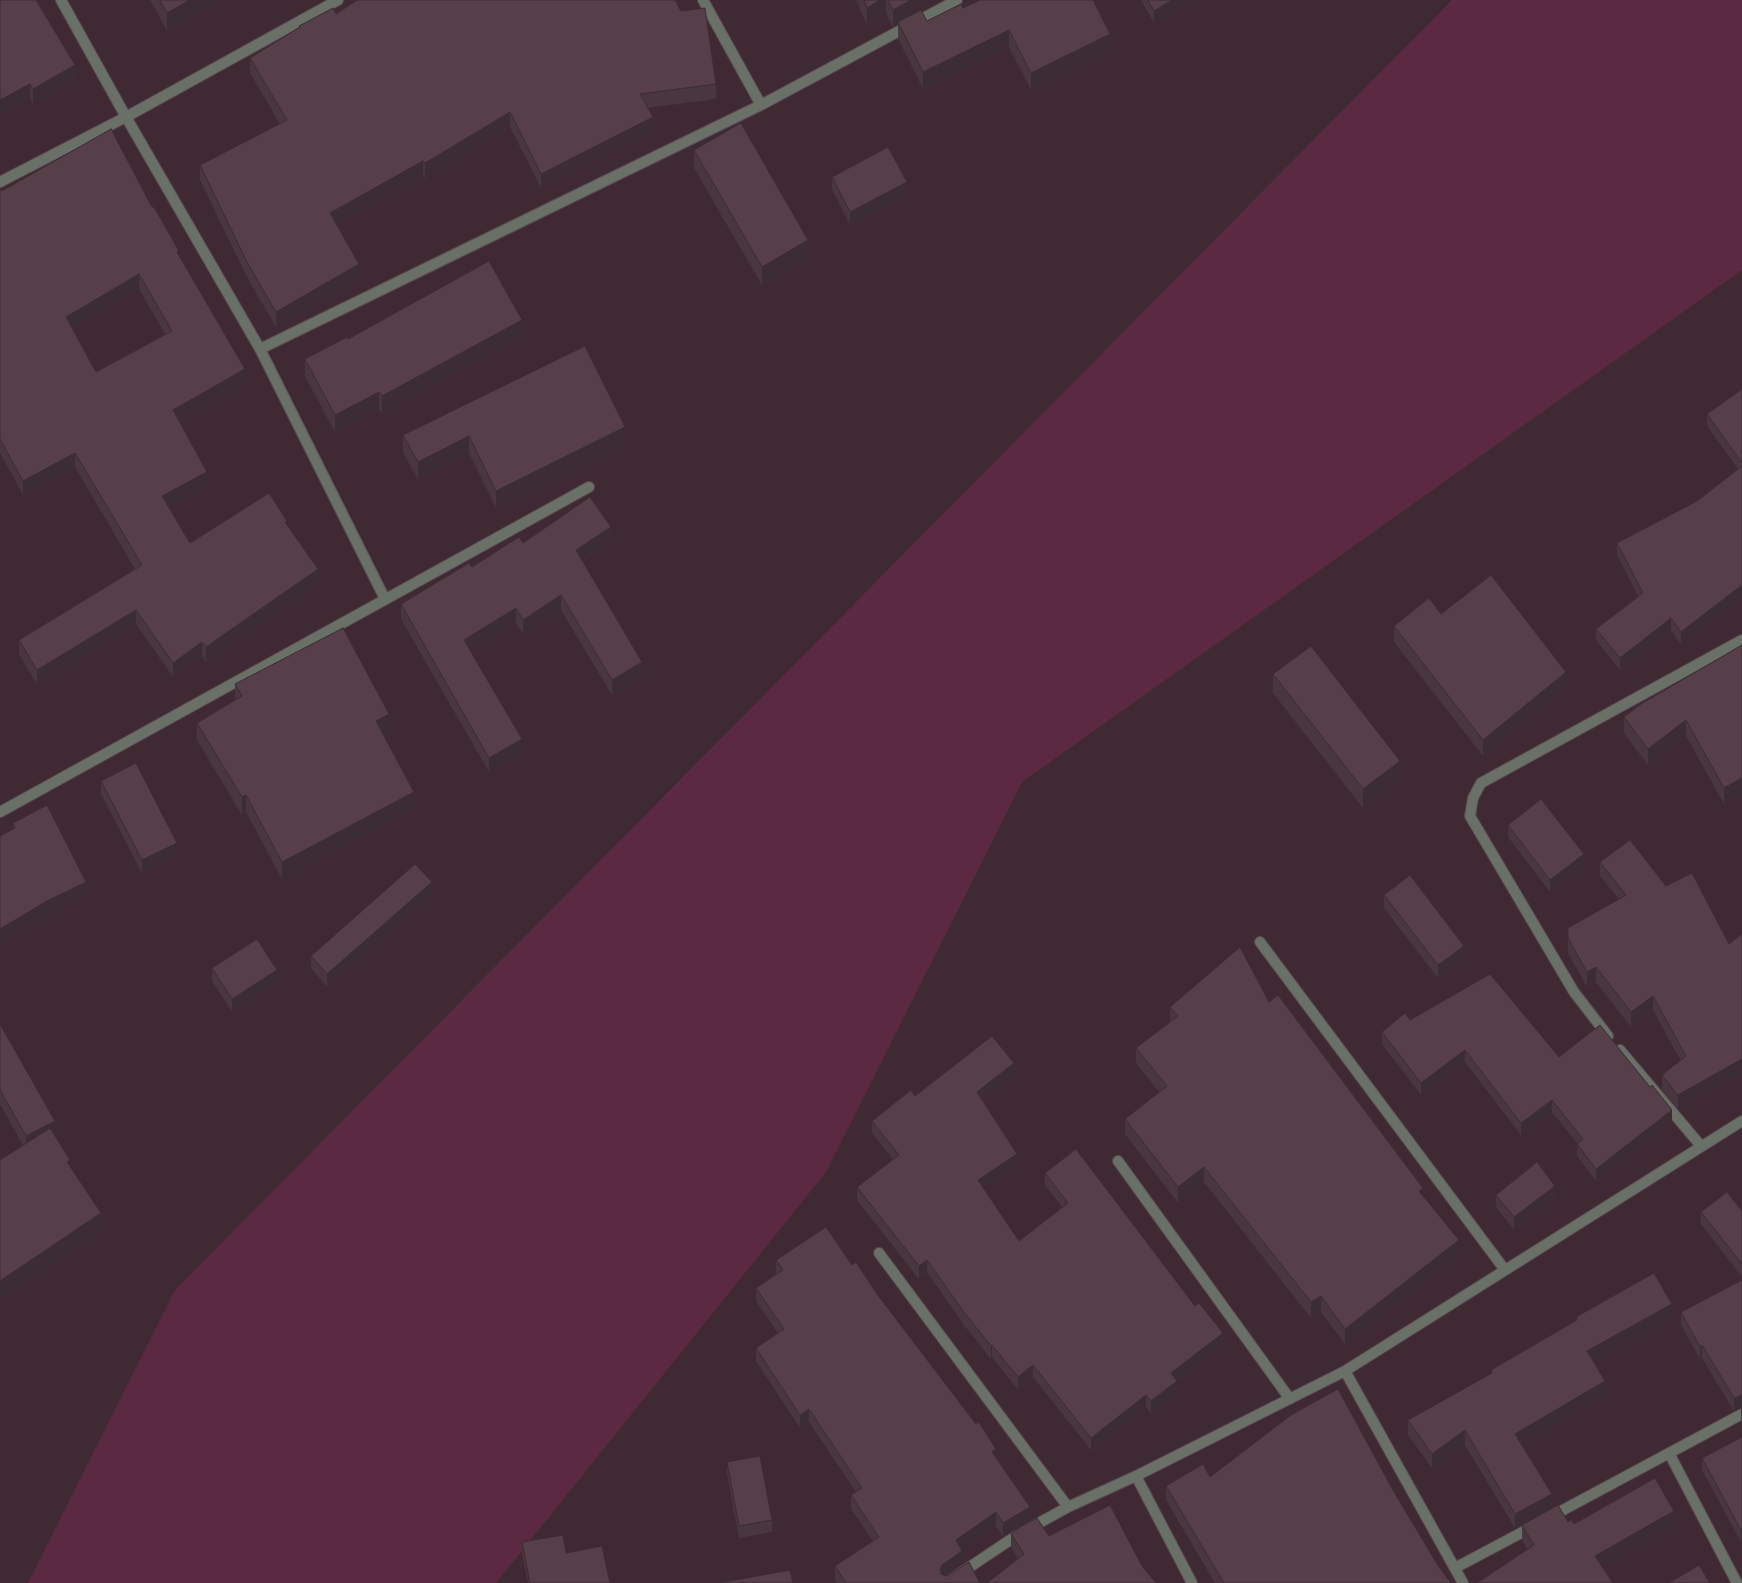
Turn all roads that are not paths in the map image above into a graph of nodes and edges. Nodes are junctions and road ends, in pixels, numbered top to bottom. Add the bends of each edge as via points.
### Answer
1 (61, 0) edge
2 (338, 0) edge
3 (703, 0) edge
4 (957, 0) edge
5 (761, 105) junction
6 (126, 117) junction
7 (0, 182) edge
8 (260, 349) junction
9 (589, 487) dead end
10 (385, 599) junction
11 (1742, 640) edge
12 (0, 812) edge
13 (1260, 942) dead end
14 (1742, 1121) edge
15 (1701, 1146) junction
16 (1118, 1161) dead end
17 (879, 1254) dead end
18 (1504, 1270) junction
19 (1345, 1371) junction
20 (1290, 1399) junction
21 (1742, 1414) edge
22 (1669, 1453) junction
23 (1136, 1476) junction
24 (1068, 1507) junction
25 (1455, 1568) junction
26 (946, 1583) edge
27 (1192, 1583) edge
28 (1463, 1583) edge
29 (1737, 1583) edge

1 - 6 street
2 - 6 street
3 - 5 street
4 - 5 street
5 - 8 street
6 - 7 street
6 - 8 street
8 - 10 street
9 - 10 street
10 - 12 street
11 - 15 street via 1482,783 1473,798 1470,816 1574,992
13 - 18 street
14 - 15 street
15 - 18 street
16 - 20 street
17 - 24 street
18 - 19 street
19 - 20 street
19 - 25 street
20 - 23 street
21 - 22 street
22 - 25 street
22 - 29 street
23 - 24 street
23 - 27 street
24 - 26 street via 1019,1534
25 - 28 street

